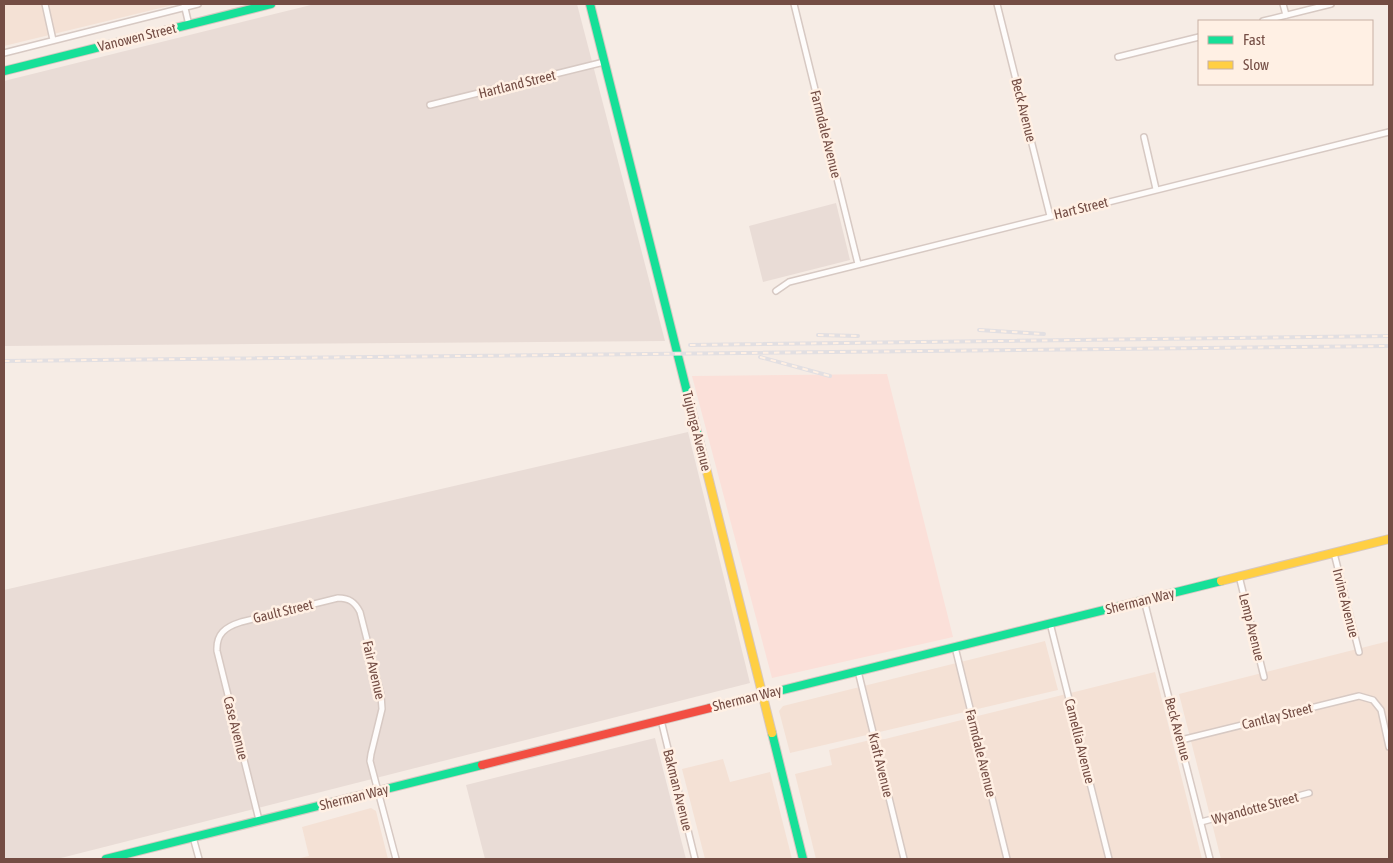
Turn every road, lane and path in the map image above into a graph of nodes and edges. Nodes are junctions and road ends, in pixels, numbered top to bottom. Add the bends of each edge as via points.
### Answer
1 (45, 4) edge
2 (198, 4) edge
3 (271, 4) edge
4 (590, 4) edge
5 (794, 4) edge
6 (997, 4) edge
7 (1283, 4) edge
8 (1331, 4) edge
9 (184, 5) edge
10 (1286, 16) junction
11 (1267, 20) edge
12 (189, 24) junction
13 (1198, 37) edge
14 (52, 40) junction
15 (4, 53) edge
16 (1118, 57) dead end
17 (604, 62) junction
18 (4, 70) edge
19 (430, 105) dead end
20 (1389, 132) edge
21 (1144, 137) dead end
22 (1156, 189) junction
23 (1050, 216) junction
24 (858, 264) junction
25 (776, 291) dead end
26 (1389, 539) edge
27 (1334, 553) junction
28 (1239, 576) junction
29 (351, 600) joint
30 (1144, 600) junction
31 (1050, 623) junction
32 (219, 635) joint
33 (954, 647) junction
34 (1359, 652) dead end
35 (858, 671) junction
36 (1264, 677) dead end
37 (762, 695) junction
38 (660, 720) junction
39 (1181, 740) junction
40 (1389, 747) edge
41 (378, 790) junction
42 (1309, 793) dead end
43 (259, 820) junction
44 (1201, 822) junction
45 (193, 837) junction
46 (106, 859) edge
47 (199, 859) edge
48 (396, 859) edge
49 (695, 859) edge
50 (803, 859) edge
51 (904, 859) edge
52 (1008, 859) edge
53 (1109, 859) edge
54 (1210, 859) edge

1 - 14 street
2 - 9 street, Vanowen Street
3 - 12 main road, Vanowen Street
4 - 17 main road, Tujunga Avenue
5 - 24 street, Farmdale Avenue
6 - 23 street, Beck Avenue
7 - 10 street
8 - 10 street
9 - 12 street
9 - 14 street, Vanowen Street
10 - 11 street
12 - 18 main road, Vanowen Street
13 - 16 street
14 - 15 street, Vanowen Street
17 - 19 street, Hartland Street
17 - 37 main road, Tujunga Avenue
20 - 22 street, Hart Street
21 - 22 street
22 - 23 street, Hart Street
23 - 24 street, Hart Street
24 - 25 street, Hart Street via 789,282
26 - 27 main road, Sherman Way
27 - 28 main road, Sherman Way
27 - 34 street, Irvine Avenue
28 - 30 main road, Sherman Way
28 - 36 street, Lemp Avenue
29 - 32 street, Gault Street via 338,598 241,622 231,625
29 - 41 street, Fair Avenue via 360,612 382,701 370,754
30 - 31 main road, Sherman Way
30 - 39 street, Beck Avenue
31 - 33 main road, Sherman Way
31 - 53 street, Camellia Avenue
32 - 43 street, Case Avenue via 216,643 219,660
33 - 35 main road, Sherman Way
33 - 52 street, Farmdale Avenue
35 - 37 main road, Sherman Way
35 - 51 street, Kraft Avenue
37 - 38 main road, Sherman Way
37 - 50 main road, Tujunga Avenue
38 - 41 main road, Sherman Way
38 - 49 street, Bakman Avenue
39 - 40 street, Cantlay Street via 1359,696 1373,700 1381,710
39 - 44 street, Beck Avenue
41 - 43 main road, Sherman Way
41 - 48 street, Fair Avenue
42 - 44 street, Wyandotte Street
43 - 45 main road, Sherman Way
44 - 54 street, Beck Avenue
45 - 46 main road, Sherman Way
45 - 47 street

